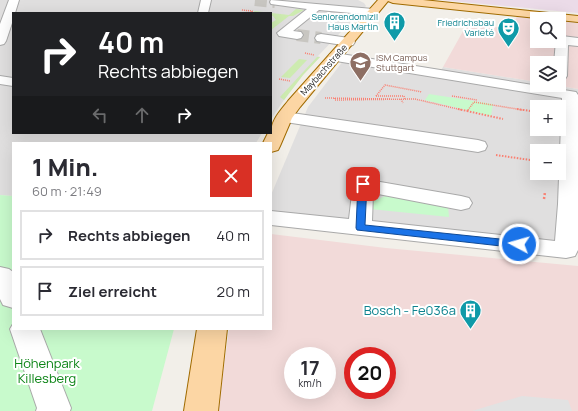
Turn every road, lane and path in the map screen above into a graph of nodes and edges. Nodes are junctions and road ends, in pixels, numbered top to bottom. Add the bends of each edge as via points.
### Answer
1 (14, 0) edge
2 (206, 0) edge
3 (384, 0) edge
4 (393, 0) edge
5 (275, 2) dead end
6 (316, 7) junction
7 (242, 10) dead end
8 (203, 12) edge
9 (252, 12) edge
10 (373, 12) junction
11 (578, 19) edge
12 (297, 35) tunnel mouth
13 (321, 38) tunnel mouth
14 (0, 41) edge
15 (349, 42) junction
16 (578, 42) edge
17 (305, 53) dead end
18 (316, 55) dead end
19 (561, 56) edge
20 (336, 57) junction
21 (279, 79) dead end
22 (0, 80) edge
23 (291, 81) dead end
24 (12, 82) edge
25 (422, 92) dead end
26 (452, 96) dead end
27 (325, 98) dead end
28 (334, 98) junction
29 (392, 99) junction
30 (401, 99) junction
31 (405, 99) junction
32 (403, 102) dead end
33 (498, 106) junction
34 (466, 111) junction
35 (530, 111) edge
36 (463, 113) dead end
37 (280, 117) edge
38 (503, 119) dead end
39 (309, 128) dead end
40 (272, 143) edge
41 (427, 144) dead end
42 (478, 146) dead end
43 (461, 203) dead end
44 (272, 218) edge
45 (360, 228) junction
46 (0, 276) edge
47 (12, 296) edge
48 (24, 330) edge
49 (212, 330) edge
50 (53, 411) edge
51 (201, 411) edge

1 - 14 street
2 - 8 street
3 - 10 main road, Maybachstraße
4 - 11 main road
5 - 6 street
6 - 10 street
6 - 12 street via 283,33
7 - 9 path
10 - 15 main road, Maybachstraße
13 - 15 street
15 - 20 main road, Maybachstraße
16 - 19 street via 562,40
17 - 18 path
20 - 37 main road, Maybachstraße
20 - 45 street via 570,95 566,250
21 - 23 path
22 - 24 street
25 - 31 path via 385,85 376,96 404,96
26 - 33 path via 494,103
27 - 28 path
28 - 29 path
28 - 29 path via 358,101
29 - 30 path
30 - 31 path
30 - 32 path
31 - 34 path
33 - 34 path via 474,102
33 - 35 path
34 - 36 path
34 - 38 path
37 - 40 main road, Maybachstraße
37 - 42 street
39 - 41 street
43 - 45 street via 363,184
44 - 45 street
46 - 47 street via 6,281
48 - 50 street
49 - 51 main road

